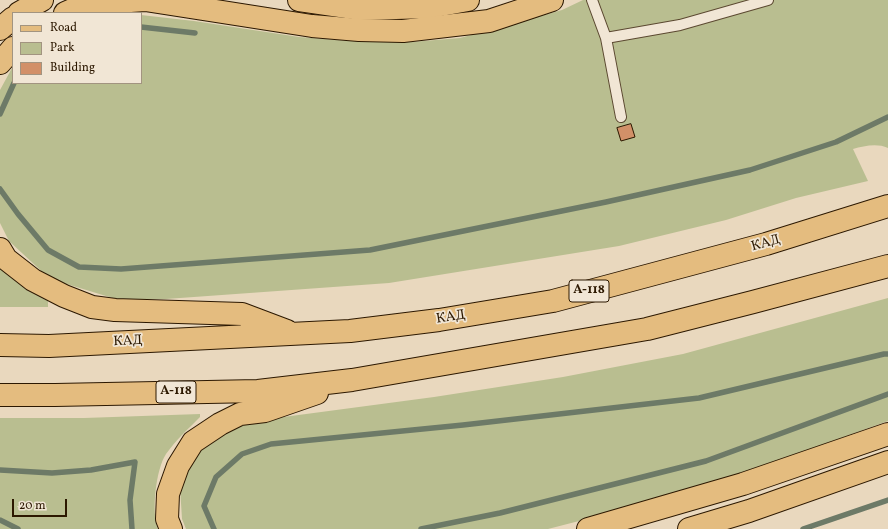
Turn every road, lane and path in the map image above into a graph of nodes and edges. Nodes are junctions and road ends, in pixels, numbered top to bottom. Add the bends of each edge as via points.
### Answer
1 (42, 0) edge
2 (299, 0) edge
3 (468, 0) edge
4 (552, 0) edge
5 (592, 0) edge
6 (768, 0) edge
7 (21, 12) edge
8 (67, 12) edge
9 (12, 19) edge
10 (0, 29) edge
11 (606, 38) junction
12 (12, 49) edge
13 (0, 63) edge
14 (621, 117) dead end
15 (882, 209) edge
16 (0, 249) edge
17 (888, 266) edge
18 (295, 334) junction
19 (0, 345) edge
20 (352, 380) junction
21 (0, 395) edge
22 (888, 434) edge
23 (888, 462) edge
24 (171, 529) edge
25 (588, 529) edge
26 (689, 529) edge

1 - 7 main road
2 - 3 main road via 361,9 430,7
4 - 8 main road via 488,21 403,31 312,26 145,0 100,3
5 - 11 lane
6 - 11 lane via 680,25
9 - 10 main road
11 - 14 lane
12 - 13 main road
15 - 18 main road, КАД / А-118 via 766,244 553,301 432,321 350,331
16 - 18 main road via 6,259 32,280 92,307 242,314
17 - 20 main road, А-118 via 647,329
18 - 19 main road, КАД / А-118 via 49,346
20 - 21 main road, А-118 via 258,391
20 - 24 main road via 265,411 240,414 193,442 178,466 168,494 167,519
22 - 25 main road via 743,484
23 - 26 main road via 749,511

